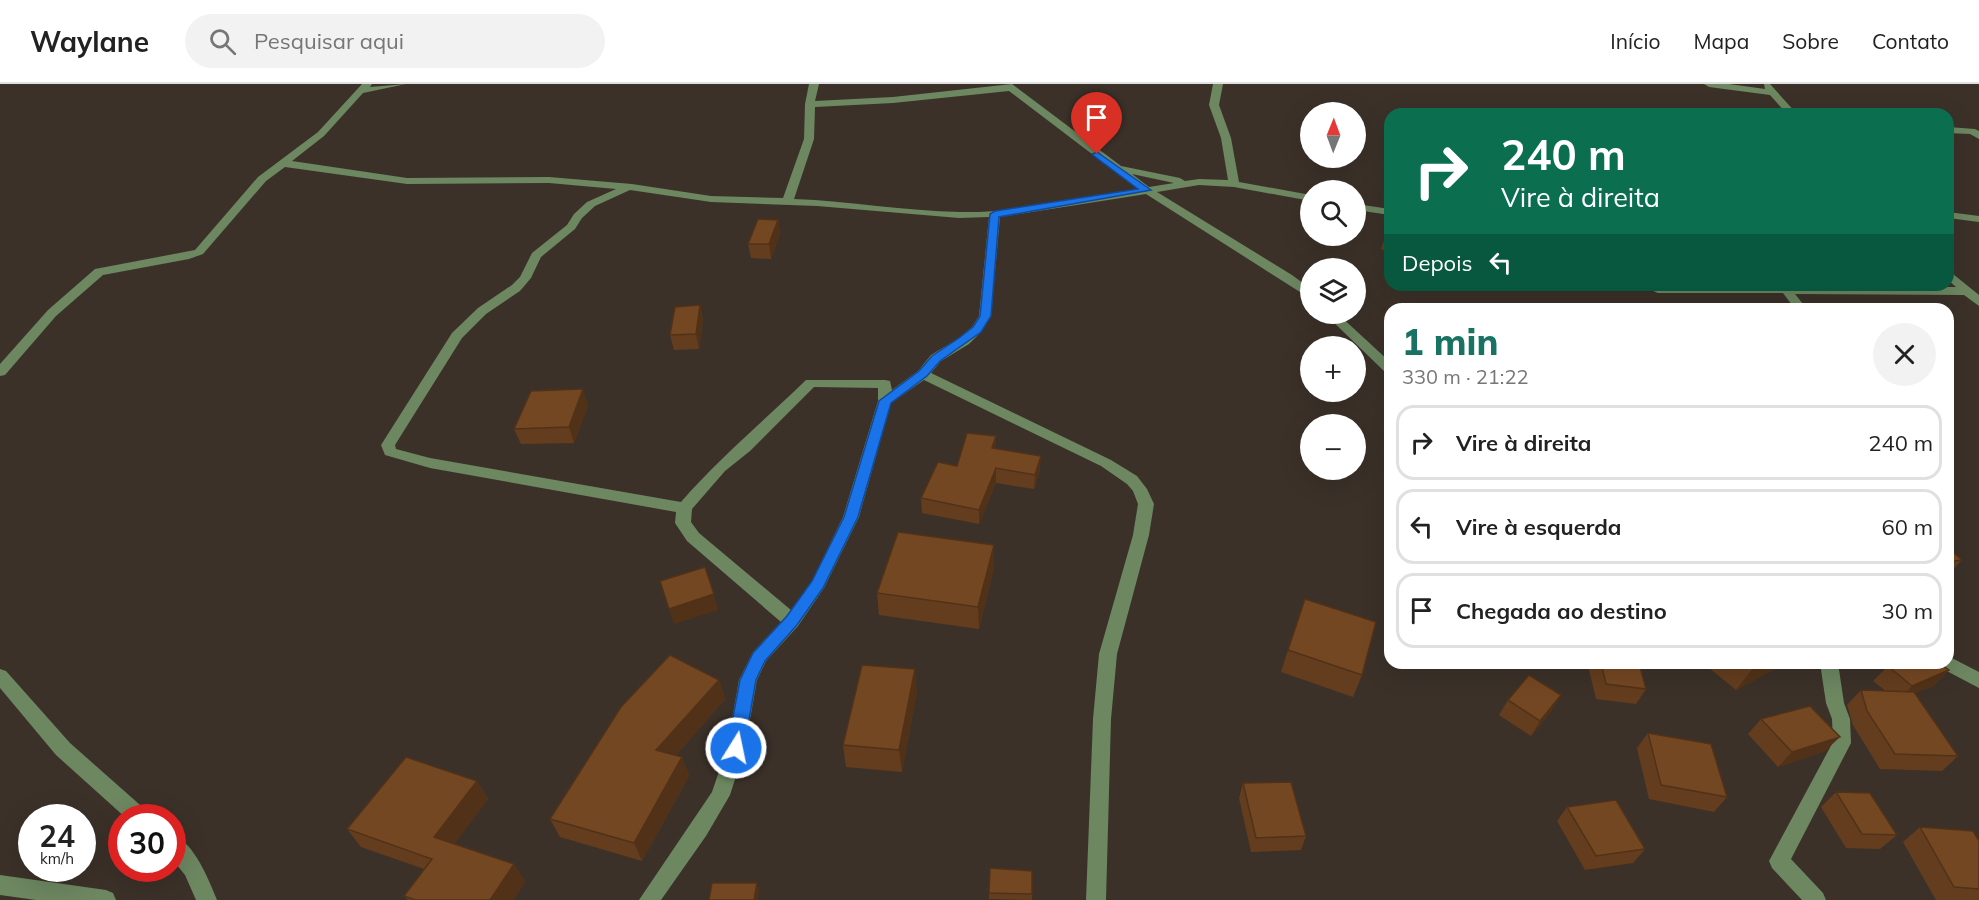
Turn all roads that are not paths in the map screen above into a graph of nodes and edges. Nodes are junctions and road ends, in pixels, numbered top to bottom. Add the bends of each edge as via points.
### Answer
1 (401, 84) edge
2 (814, 84) edge
3 (1218, 84) edge
4 (1709, 84) edge
5 (1765, 84) edge
6 (1008, 86) edge
7 (364, 87) edge
8 (1773, 93) junction
9 (810, 104) junction
10 (1786, 108) edge
11 (1979, 122) edge
12 (1954, 131) edge
13 (1975, 134) edge
14 (282, 163) junction
15 (1115, 168) junction
16 (1188, 183) junction
17 (1234, 184) junction
18 (632, 187) junction
19 (1146, 190) junction
20 (1300, 196) edge
21 (788, 201) junction
22 (1366, 208) edge
23 (1384, 211) edge
24 (995, 214) junction
25 (1954, 216) edge
26 (1979, 219) edge
27 (1954, 279) edge
28 (1300, 287) edge
29 (1787, 291) joint
30 (1974, 297) edge
31 (1796, 303) edge
32 (1342, 324) edge
33 (1384, 363) edge
34 (0, 372) edge
35 (923, 374) junction
36 (885, 401) junction
37 (684, 508) junction
38 (792, 621) junction
39 (1954, 667) edge
40 (1830, 669) edge
41 (0, 676) edge
42 (1979, 681) edge
43 (125, 804) edge
44 (186, 860) edge
45 (0, 885) edge
46 (106, 900) edge
47 (207, 900) edge
48 (649, 900) edge
49 (1096, 900) edge
50 (1816, 900) edge

1 - 7 street
2 - 9 street
3 - 17 street via 1214,105 1226,138
4 - 8 street
5 - 8 street
6 - 9 street via 893,100
6 - 15 street
7 - 14 street via 321,134
8 - 10 street
9 - 21 street via 809,139
11 - 13 street
12 - 13 street
14 - 18 street via 407,182 519,179
14 - 34 street via 244,198 199,252 99,272 52,313
15 - 16 street
15 - 19 street
16 - 17 street
16 - 19 street
17 - 20 street
18 - 21 street via 711,199
18 - 37 street via 591,204 571,227 536,255 516,288 482,311 458,336 388,445 390,452 430,463
19 - 24 street
19 - 28 street
21 - 24 street via 930,213
22 - 23 street
24 - 35 street via 985,316 977,329 936,358
25 - 26 street
27 - 30 street
29 - 30 street
29 - 31 street
32 - 33 street
35 - 36 street
35 - 49 street via 1106,464 1132,480 1146,504 1108,654
36 - 37 street via 885,384 811,382 746,448 720,467
36 - 38 street via 851,517 818,584
37 - 38 street via 683,522 693,537
38 - 48 street via 759,657 748,680 736,748 720,795
39 - 42 street
40 - 50 street via 1835,703 1842,719 1842,743 1779,861
41 - 43 street via 63,750
44 - 47 street
45 - 46 street

